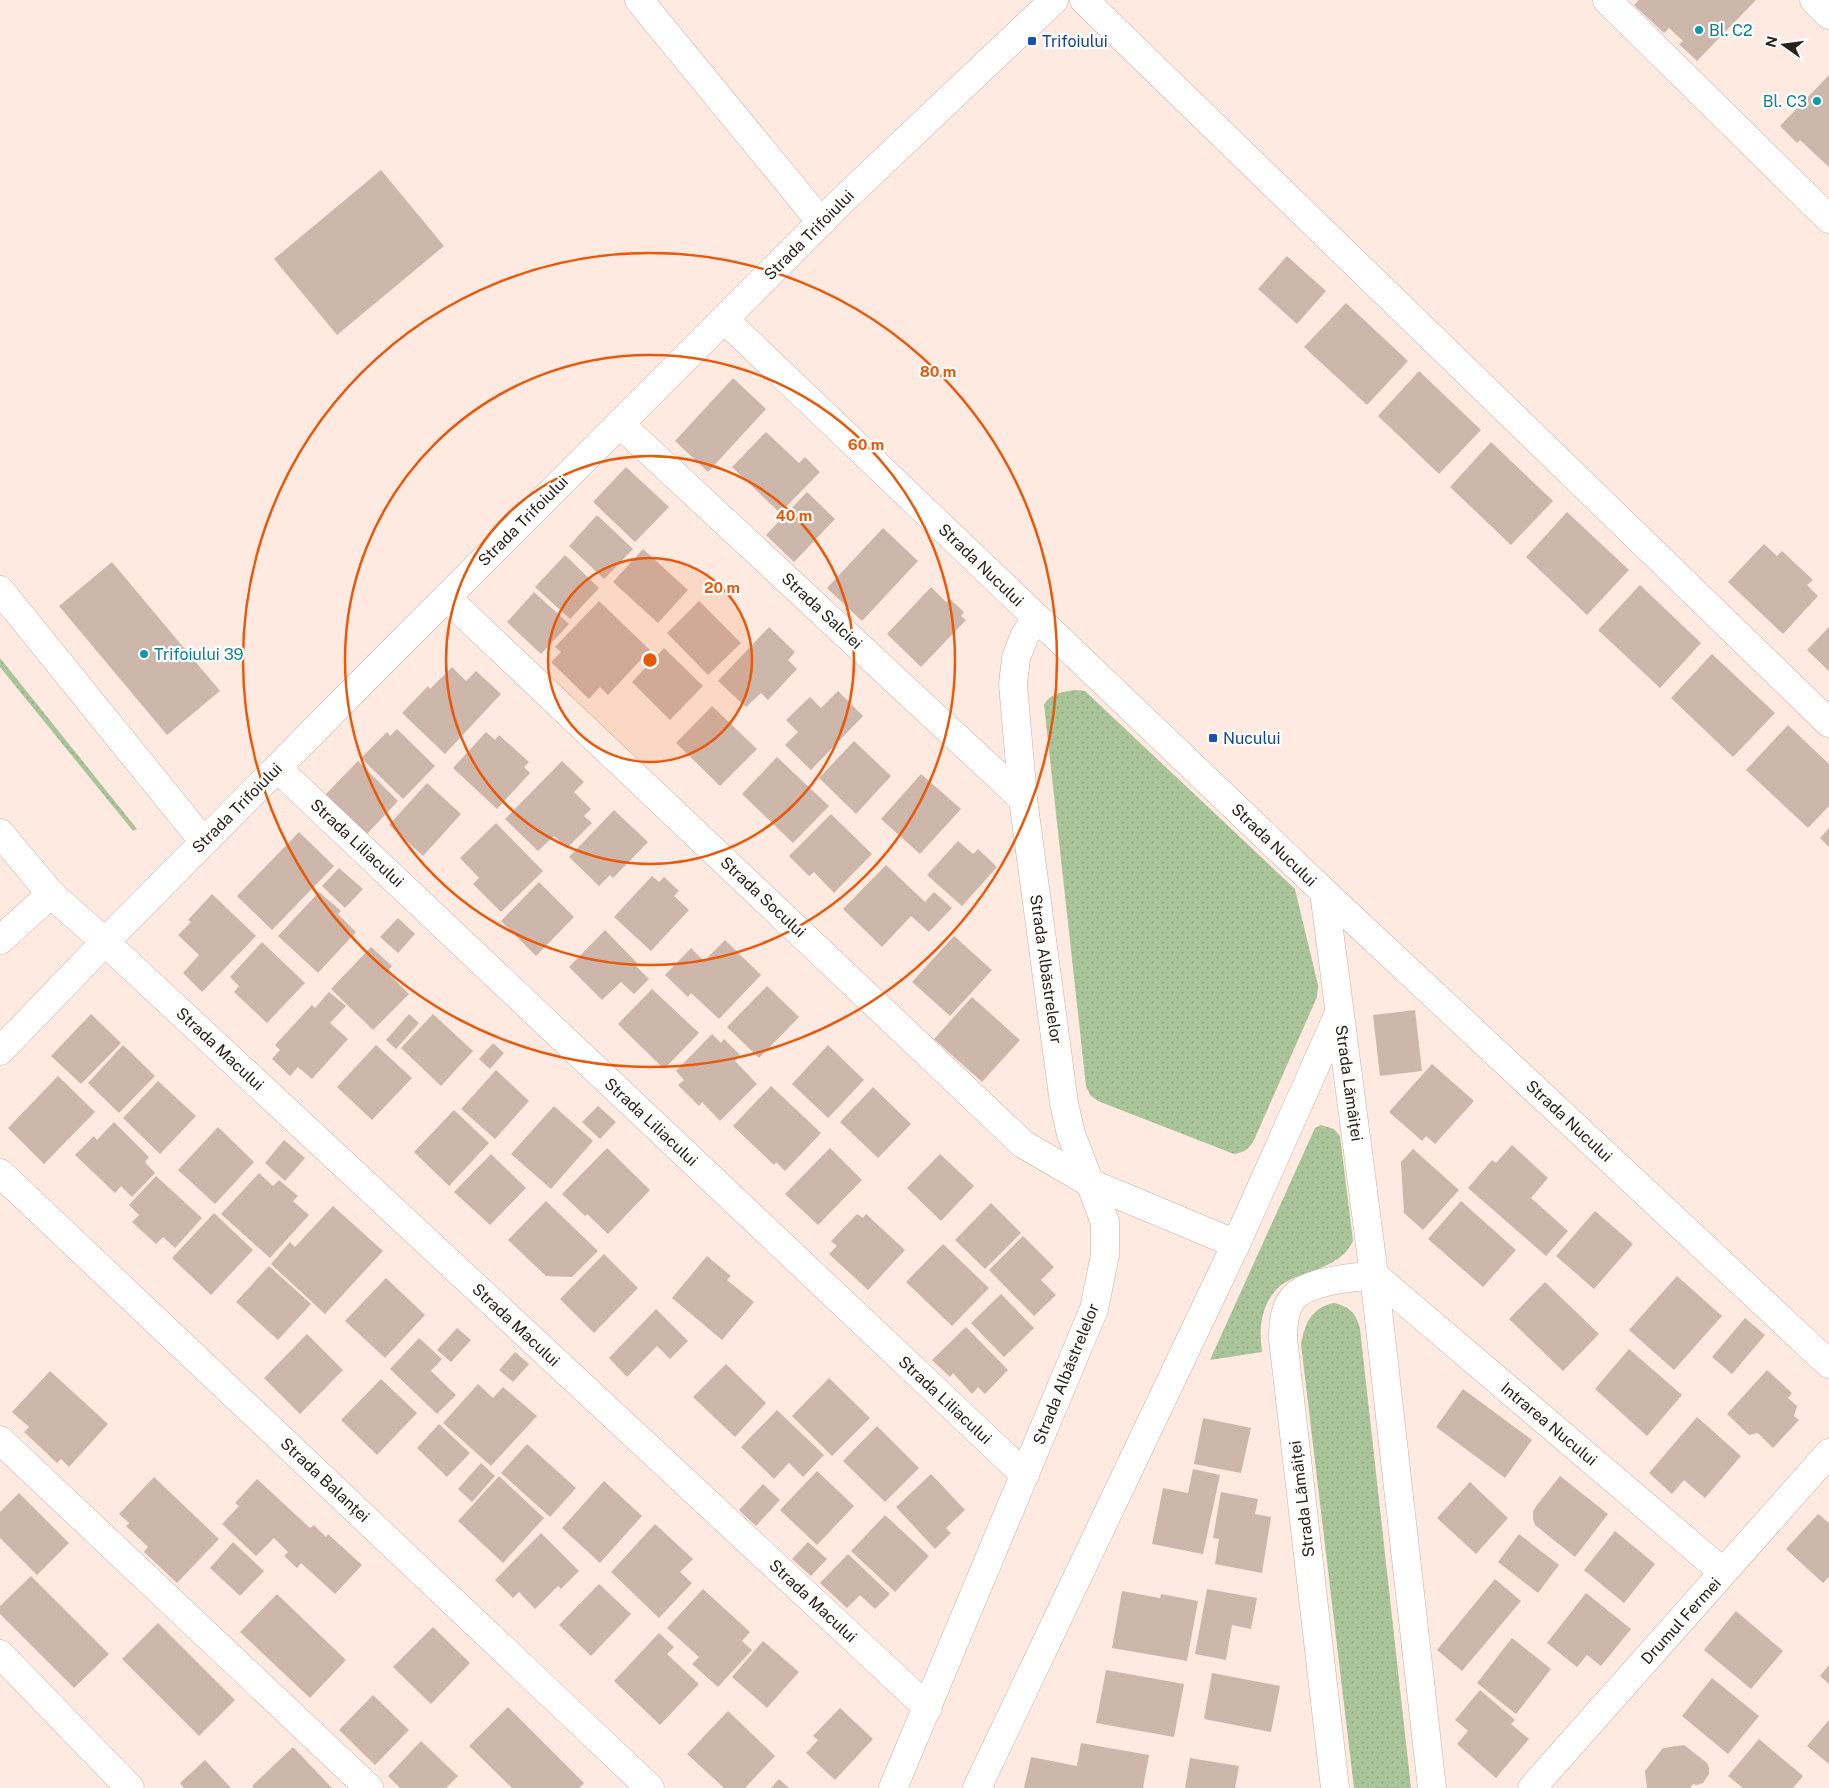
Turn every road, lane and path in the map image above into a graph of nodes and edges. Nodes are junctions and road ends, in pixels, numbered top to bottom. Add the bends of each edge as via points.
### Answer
1 (639, 0) edge
2 (1054, 0) edge
3 (1084, 0) edge
4 (1607, 0) edge
5 (1814, 0) edge
6 (1829, 15) edge
7 (1829, 219) edge
8 (822, 222) junction
9 (724, 319) junction
10 (620, 424) junction
11 (0, 590) edge
12 (447, 598) junction
13 (1036, 618) junction
14 (1829, 723) edge
15 (277, 768) junction
16 (1023, 799) junction
17 (0, 833) edge
18 (204, 842) junction
19 (1324, 892) junction
20 (51, 894) junction
21 (0, 940) edge
22 (105, 942) junction
23 (1339, 1013) junction
24 (0, 1051) edge
25 (0, 1173) edge
26 (1090, 1183) junction
27 (1236, 1244) junction
28 (1374, 1275) junction
29 (1829, 1364) edge
30 (0, 1440) edge
31 (1829, 1453) edge
32 (1025, 1475) junction
33 (1723, 1572) junction
34 (0, 1654) edge
35 (928, 1708) junction
36 (130, 1788) edge
37 (369, 1788) edge
38 (650, 1788) edge
39 (893, 1788) edge
40 (977, 1788) edge
41 (1335, 1788) edge
42 (1432, 1788) edge
43 (1532, 1788) edge

1 - 8 street
2 - 8 street, Strada Trifoiului
3 - 14 street
4 - 7 street
5 - 6 street
8 - 9 street, Strada Trifoiului
9 - 10 street, Strada Trifoiului
9 - 13 street, Strada Nucului
10 - 12 street, Strada Trifoiului
10 - 16 street, Strada Salciei
11 - 18 street
12 - 15 street, Strada Trifoiului
12 - 26 street, Strada Socului via 1023,1144
13 - 16 street, Strada Albăstrelelor via 1016,658 1013,684
13 - 19 street, Strada Nucului
15 - 18 street, Strada Trifoiului
15 - 32 street, Strada Liliacului
16 - 26 street, Strada Albăstrelelor via 1064,1102 1071,1134
17 - 20 street, Strada Macului
18 - 22 street, Strada Trifoiului
19 - 23 street, Strada Lămâiței
19 - 29 street, Strada Nucului
20 - 21 street
20 - 22 street, Strada Macului
22 - 24 street, Strada Trifoiului
22 - 35 street, Strada Macului
23 - 27 street
23 - 28 street, Strada Lămâiței
25 - 38 street, Strada Balanței
26 - 27 street, Strada Socului
26 - 32 street, Strada Albăstrelelor via 1105,1222 1106,1254 1094,1309
27 - 40 street
28 - 33 street, Intrarea Nucului
28 - 41 street, Strada Lămâiței via 1302,1291 1287,1309 1283,1324
28 - 42 street, Strada Lămâiței
30 - 37 street
31 - 33 street, Drumul Fermei
32 - 35 street, Strada Albăstrelelor
33 - 43 street, Drumul Fermei
34 - 36 street
35 - 39 street, Strada Albăstrelelor

